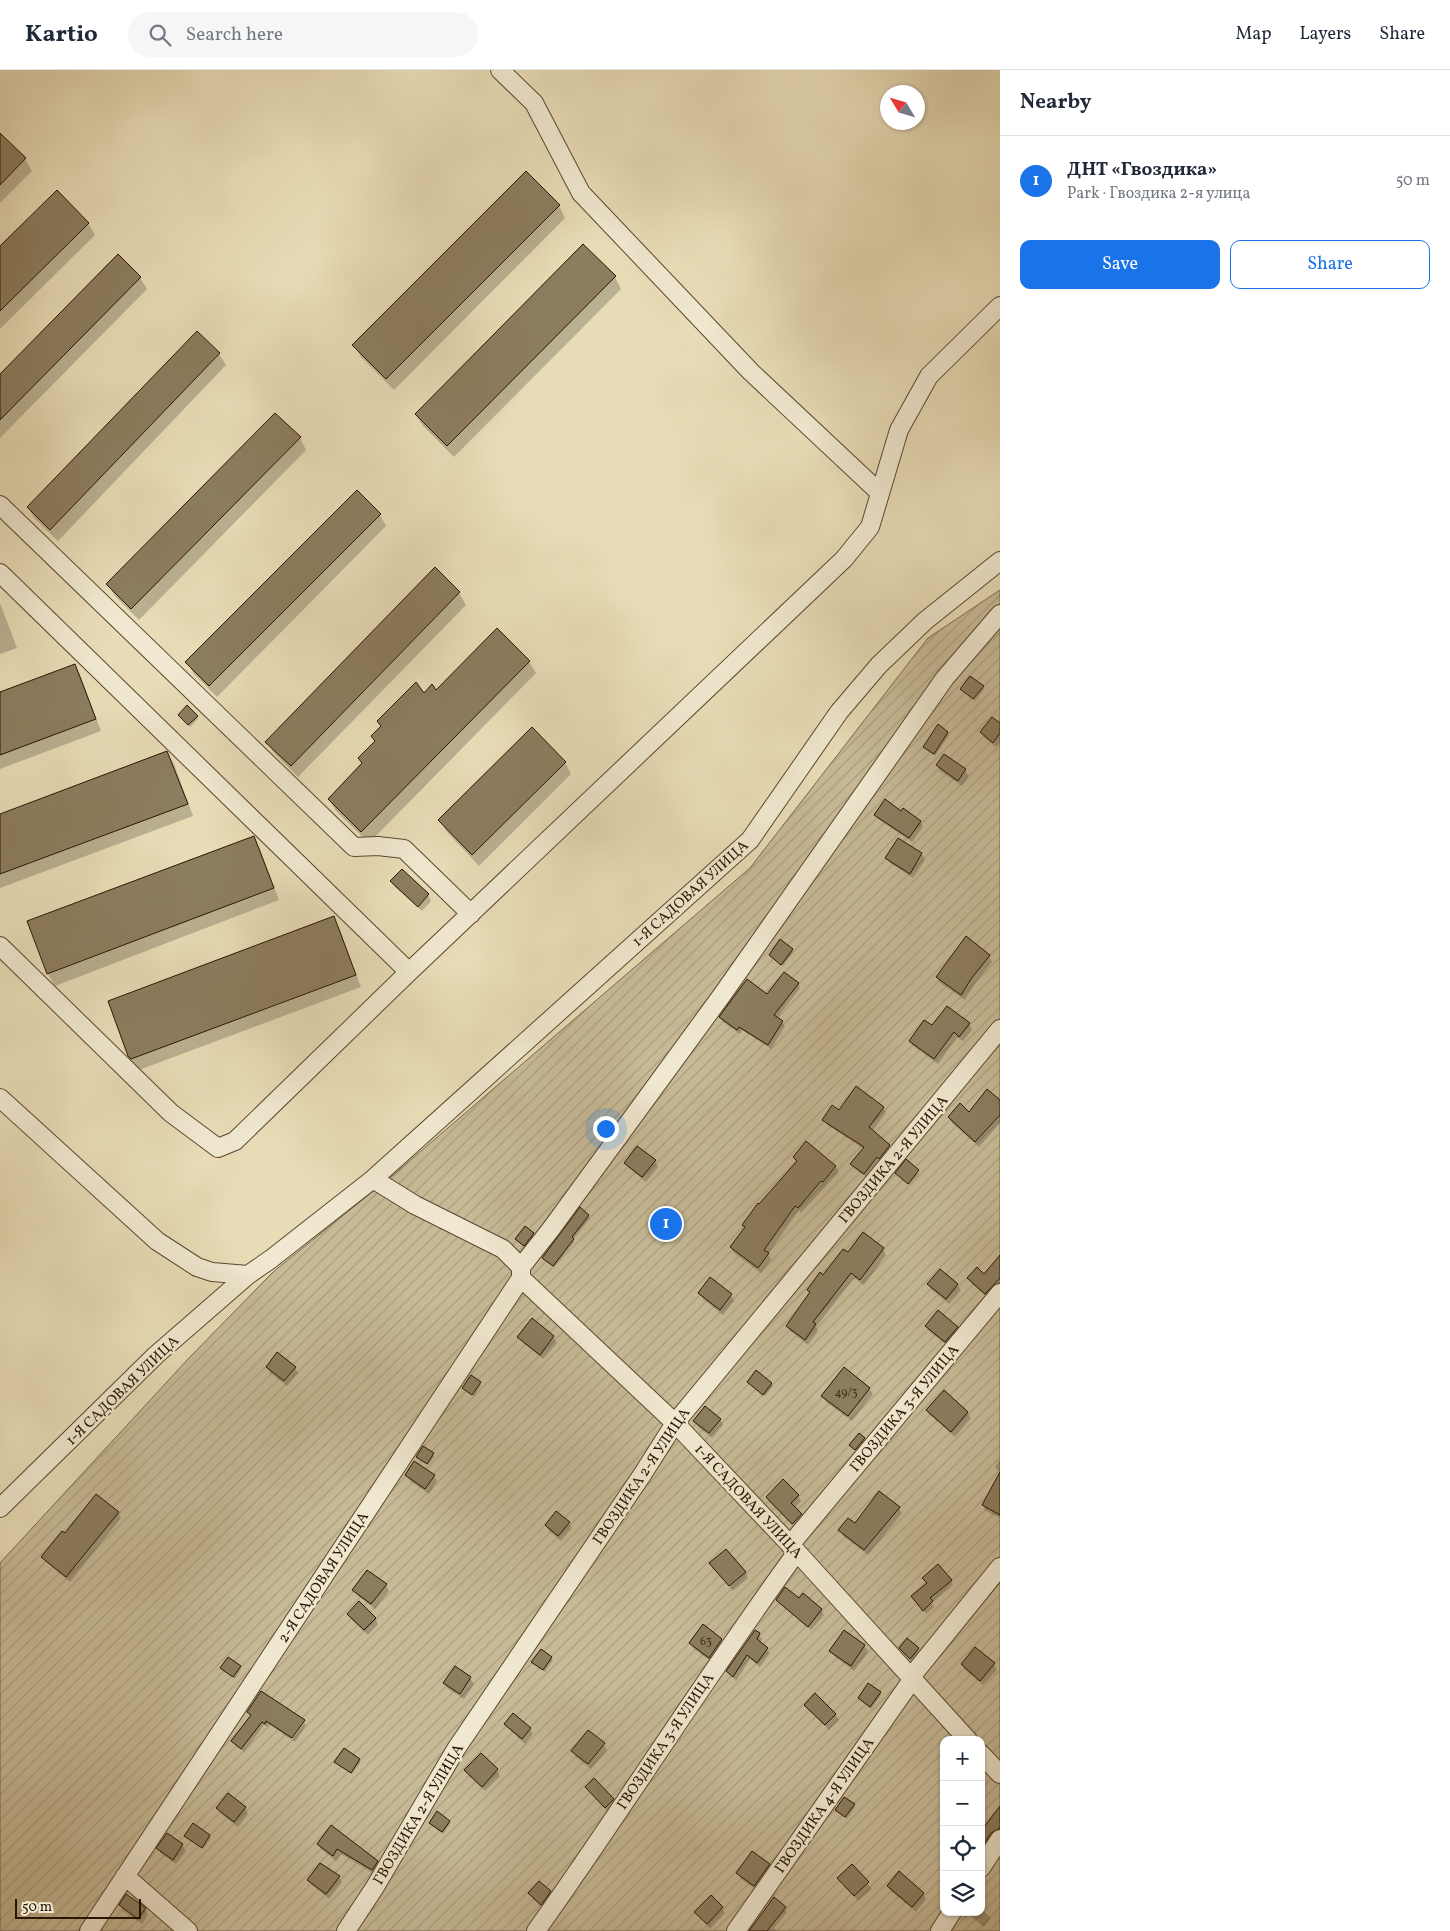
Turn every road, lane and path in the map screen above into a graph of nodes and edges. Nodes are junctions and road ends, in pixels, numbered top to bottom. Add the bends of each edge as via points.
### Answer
1 (500, 70) edge
2 (1000, 306) edge
3 (880, 493) junction
4 (0, 505) edge
5 (1000, 561) edge
6 (0, 573) edge
7 (1000, 614) edge
8 (471, 914) junction
9 (0, 946) edge
10 (409, 972) junction
11 (1000, 1029) edge
12 (0, 1098) edge
13 (373, 1179) junction
14 (521, 1272) junction
15 (248, 1275) junction
16 (1000, 1293) edge
17 (675, 1423) junction
18 (0, 1508) edge
19 (793, 1549) junction
20 (1000, 1567) edge
21 (912, 1678) junction
22 (964, 1736) edge
23 (985, 1758) edge
24 (1000, 1774) edge
25 (1000, 1839) edge
26 (985, 1862) edge
27 (125, 1876) junction
28 (949, 1916) edge
29 (89, 1931) edge
30 (188, 1931) edge
31 (346, 1931) edge
32 (536, 1931) edge
33 (736, 1931) edge
34 (940, 1931) edge

1 - 3 street via 534,104 581,193 751,372
2 - 3 street via 929,376 899,430
3 - 8 street via 870,527 844,559
4 - 8 street via 354,847 404,849
5 - 13 street, 1-Я САДОВАЯ УЛИЦА via 926,620 879,665 838,712 750,840
6 - 10 street
7 - 14 street, 2-Я САДОВАЯ УЛИЦА via 945,678
8 - 10 street
9 - 10 street via 170,1113 218,1148 235,1141
11 - 17 street, ГВОЗДИКА 2-Я УЛИЦА
12 - 15 street via 157,1241 198,1267 212,1272
13 - 14 street, 1-Я САДОВАЯ УЛИЦА via 415,1205 503,1249
13 - 15 street, 1-Я САДОВАЯ УЛИЦА
14 - 17 street, 1-Я САДОВАЯ УЛИЦА
14 - 27 street, 2-Я САДОВАЯ УЛИЦА
15 - 18 street, 1-Я САДОВАЯ УЛИЦА via 156,1355
16 - 19 street, ГВОЗДИКА 3-Я УЛИЦА
17 - 19 street, 1-Я САДОВАЯ УЛИЦА
17 - 31 street, ГВОЗДИКА 2-Я УЛИЦА via 456,1749
19 - 21 street, 1-Я САДОВАЯ УЛИЦА
19 - 32 street, ГВОЗДИКА 3-Я УЛИЦА
20 - 21 street, ГВОЗДИКА 4-Я УЛИЦА
21 - 22 street, 1-Я САДОВАЯ УЛИЦА
21 - 33 street, ГВОЗДИКА 4-Я УЛИЦА
23 - 24 street
25 - 26 street
27 - 29 street, 2-Я САДОВАЯ УЛИЦА
27 - 30 street
28 - 34 street

